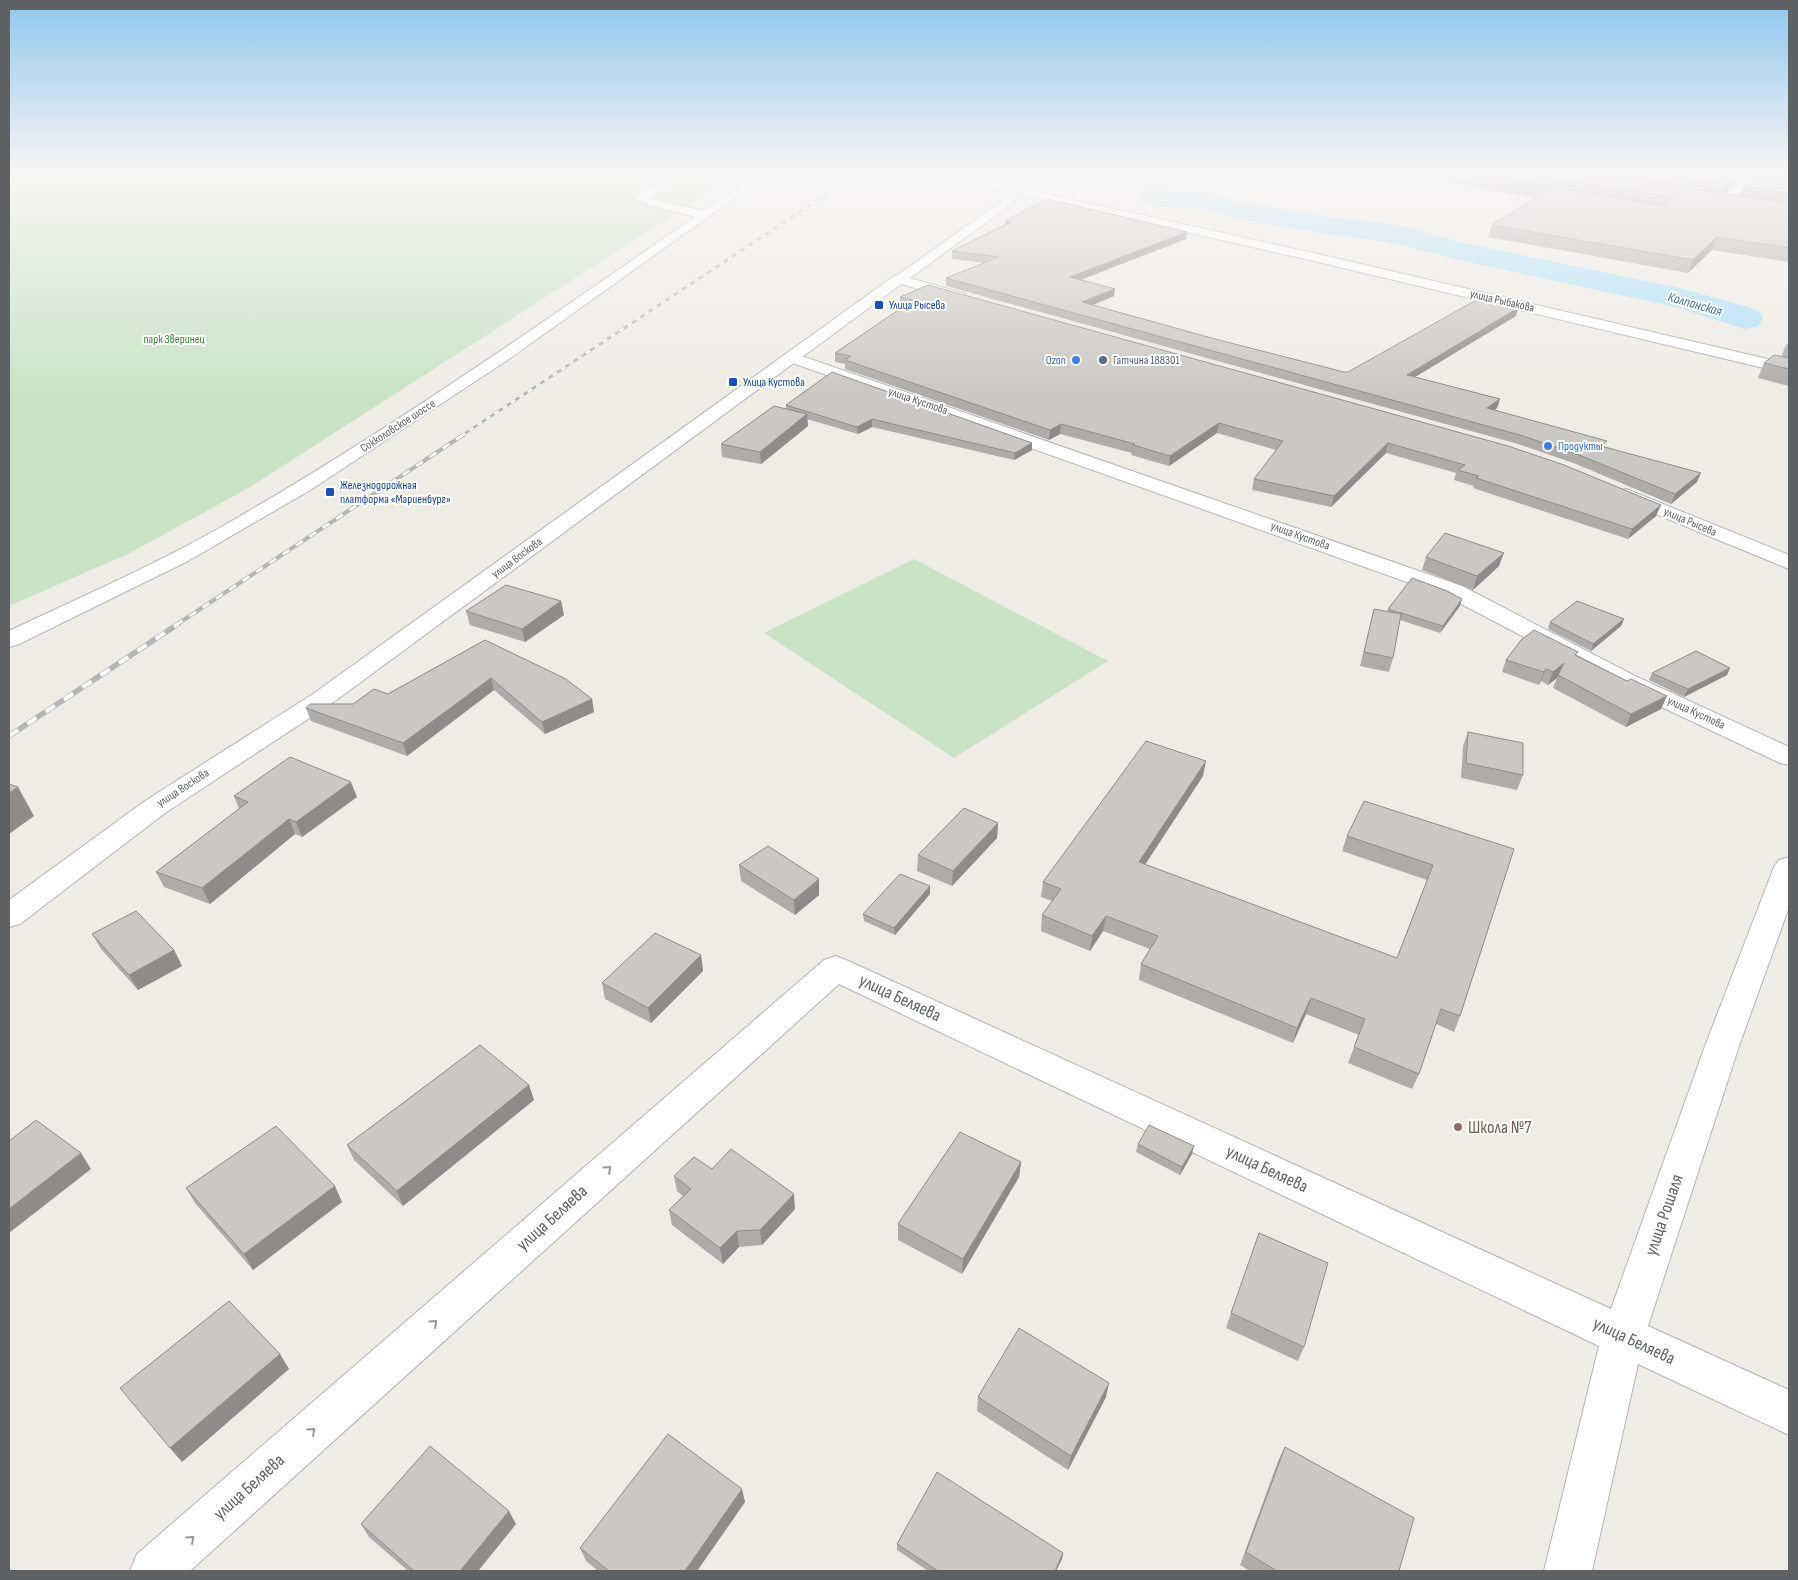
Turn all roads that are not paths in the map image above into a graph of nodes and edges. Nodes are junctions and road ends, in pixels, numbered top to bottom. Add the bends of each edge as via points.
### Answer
1 (657, 248) edge
2 (943, 248) edge
3 (1272, 248) edge
4 (899, 279) junction
5 (977, 301) edge
6 (793, 358) junction
7 (1789, 369) edge
8 (1612, 489) edge
9 (1789, 564) edge
10 (9, 640) edge
11 (1789, 757) edge
12 (1789, 867) edge
13 (9, 916) edge
14 (1622, 1336) junction
15 (1789, 1414) edge
16 (154, 1571) edge
17 (1568, 1571) edge

1 - 10 street, Сокколовское шоссе via 441,399 302,488 148,573
2 - 4 street, улица Воскова
3 - 7 street, улица Рыбакова
4 - 5 street
4 - 6 street, улица Воскова
6 - 11 street, улица Кустова via 1454,591 1626,681
6 - 13 street, улица Воскова via 322,698 155,807
8 - 9 street, улица Рысева
12 - 14 street, улица Рошаля via 1722,1046
14 - 15 street, улица Беляева
16 -> 14 street, улица Беляева via 835,968
14 - 17 street, улица Рошаля

